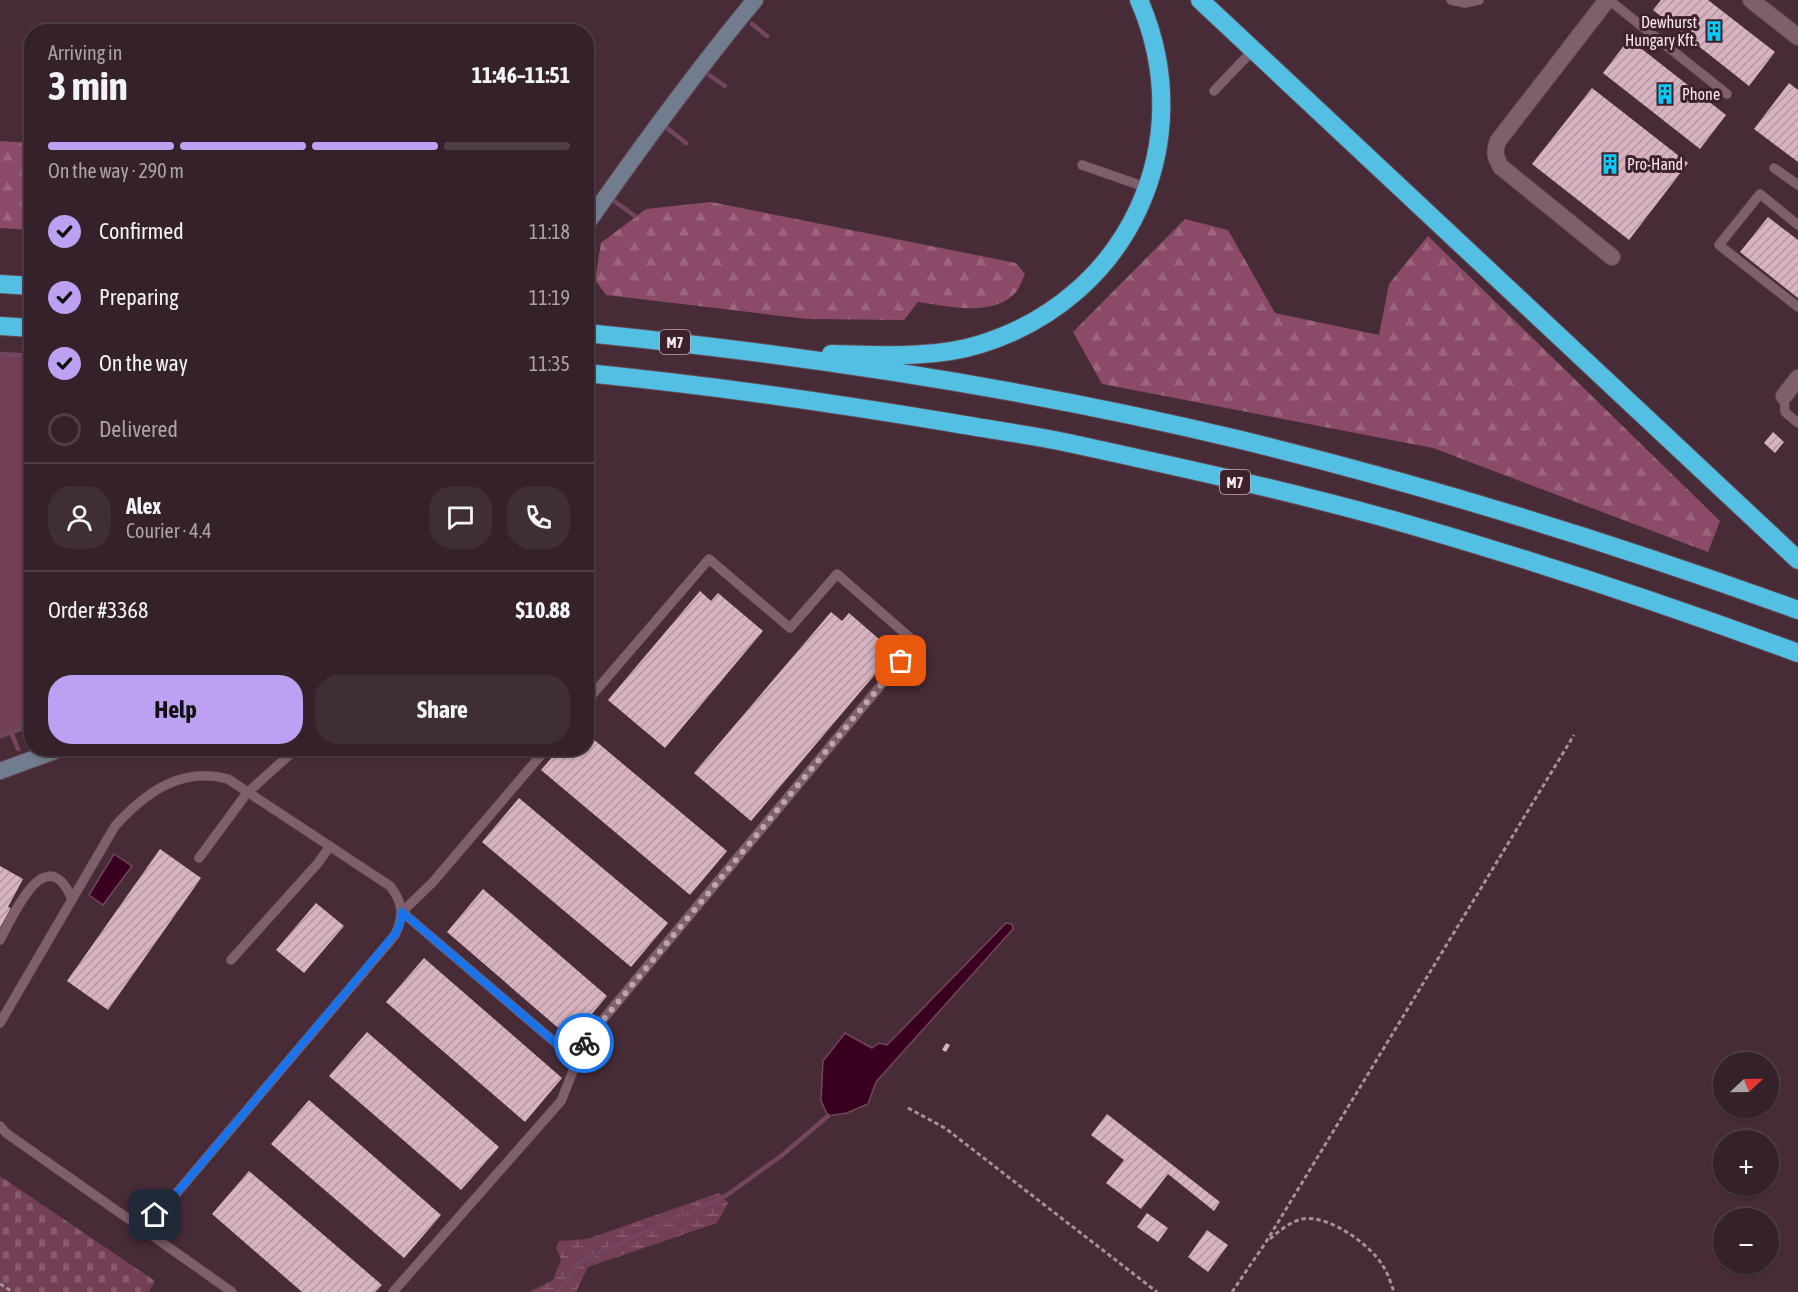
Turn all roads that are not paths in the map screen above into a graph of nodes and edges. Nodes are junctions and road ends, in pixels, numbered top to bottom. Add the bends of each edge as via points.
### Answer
1 (755, 0) edge
2 (1139, 0) edge
3 (1200, 0) edge
4 (1451, 0) edge
5 (1479, 0) edge
6 (1608, 0) edge
7 (1750, 0) edge
8 (1798, 37) edge
9 (1253, 50) junction
10 (1214, 91) dead end
11 (1727, 94) dead end
12 (1082, 165) dead end
13 (1774, 168) dead end
14 (1798, 185) edge
15 (1148, 188) junction
16 (594, 214) edge
17 (1798, 225) edge
18 (1612, 256) dead end
19 (0, 284) edge
20 (24, 286) edge
21 (1798, 307) edge
22 (0, 326) edge
23 (24, 328) edge
24 (594, 334) edge
25 (763, 352) junction
26 (594, 374) edge
27 (1798, 378) edge
28 (1784, 396) joint
29 (1798, 423) edge
30 (1798, 560) edge
31 (1798, 610) edge
32 (1798, 653) edge
33 (594, 693) edge
34 (41, 756) edge
35 (288, 756) edge
36 (540, 756) edge
37 (0, 771) edge
38 (247, 793) junction
39 (330, 846) junction
40 (199, 858) dead end
41 (72, 899) junction
42 (402, 912) junction
43 (0, 940) edge
44 (231, 960) dead end
45 (1, 1018) edge
46 (578, 1062) junction
47 (0, 1126) edge
48 (140, 1227) junction
49 (232, 1292) edge
50 (393, 1292) edge

1 - 16 main road via 711,52
2 - 15 highway via 1157,54 1162,93 1159,145
3 - 9 highway
4 - 5 lane
6 - 11 lane
6 - 18 street via 1498,141 1495,151 1501,167
7 - 8 street
9 - 10 lane
9 - 30 highway
12 - 15 lane
13 - 14 lane
15 - 25 highway via 1111,255 1078,291 1012,333 979,345 937,352
17 - 21 lane via 1760,194 1719,245
19 - 20 highway
22 - 23 highway
24 - 25 highway, M7
25 - 31 highway, M7 via 988,388 1241,440 1494,508
26 - 32 highway, M7 via 897,413 1061,442 1213,477 1484,547
27 - 28 street
28 - 29 lane via 1785,412
33 - 46 lane via 709,559 790,628 837,574 916,643 585,1041
34 - 37 main road
35 - 38 lane
36 - 42 lane via 433,882
38 - 39 lane
38 - 40 lane
38 - 41 lane via 228,779 212,774 176,780 151,794 115,826
39 - 42 lane via 390,886
39 - 44 lane
41 - 43 lane via 58,879 44,878 35,883 26,891
41 - 45 lane
42 - 46 lane
42 - 48 lane via 395,934 169,1202
46 - 50 lane via 561,1101
47 - 48 lane
48 - 49 lane

